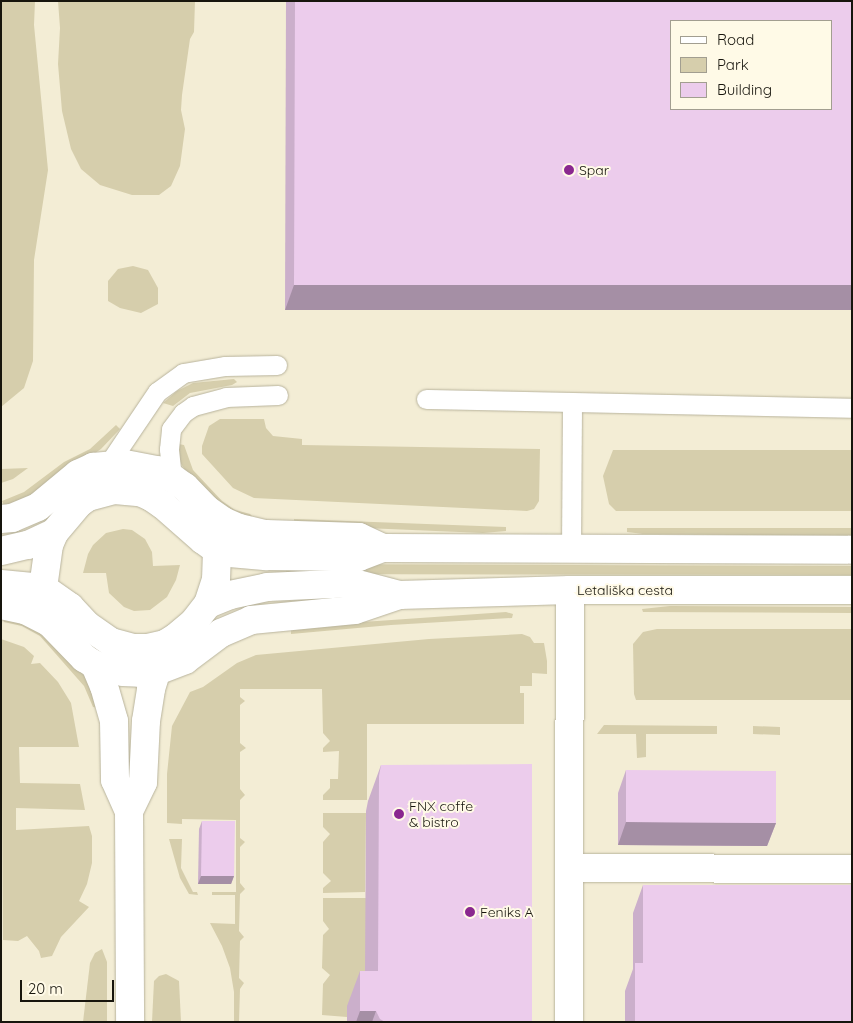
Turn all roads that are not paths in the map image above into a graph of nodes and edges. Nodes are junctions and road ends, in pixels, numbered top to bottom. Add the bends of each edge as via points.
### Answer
1 (277, 365) dead end
2 (278, 395) dead end
3 (426, 399) dead end
4 (572, 403) junction
5 (852, 408) edge
6 (107, 464) junction
7 (172, 478) junction
8 (88, 497) junction
9 (206, 509) junction
10 (1, 519) edge
11 (54, 533) junction
12 (383, 548) junction
13 (217, 550) junction
14 (571, 550) junction
15 (852, 550) edge
16 (1, 551) edge
17 (1, 584) edge
18 (43, 588) junction
19 (570, 590) junction
20 (852, 590) edge
21 (399, 595) junction
22 (208, 604) junction
23 (1, 605) edge
24 (50, 623) junction
25 (165, 644) junction
26 (95, 665) junction
27 (157, 671) junction
28 (129, 811) junction
29 (569, 868) junction
30 (852, 869) edge
31 (130, 1022) edge
32 (569, 1022) edge

1 - 6 lane via 225,366 183,373 157,392
2 - 7 lane via 208,400 183,412 171,429 168,449
3 - 4 lane
4 - 5 lane
4 - 14 lane
6 - 7 main road via 141,466
6 - 8 lane
6 - 10 main road via 78,474 38,507
7 - 9 main road
8 - 11 main road via 66,516
8 - 13 main road via 116,490 140,492 163,505
9 - 12 main road via 223,521 252,532 359,537
9 - 13 main road
11 - 16 main road via 28,545
11 - 18 main road via 49,545
12 - 13 main road via 359,557 267,556
12 - 14 main road
13 - 22 main road via 216,580
14 - 15 main road
17 - 18 main road
18 - 24 main road
18 - 25 main road via 70,606 88,626 111,642 133,648
19 - 20 main road, Letališka cesta
19 - 21 main road, Letališka cesta
19 - 29 main road
21 - 22 main road, Letališka cesta via 354,583 287,585 244,591
21 - 27 main road, Letališka cesta via 354,610 251,620 221,633 184,660
22 - 25 main road via 193,623
23 - 24 main road, Letališka cesta via 25,610
24 - 26 main road, Letališka cesta
25 - 27 main road
26 - 27 main road, Letališka cesta via 123,672
26 - 28 main road via 114,721 116,780
27 - 28 main road via 146,721 144,782
28 - 31 main road
29 - 30 main road
29 - 32 main road

